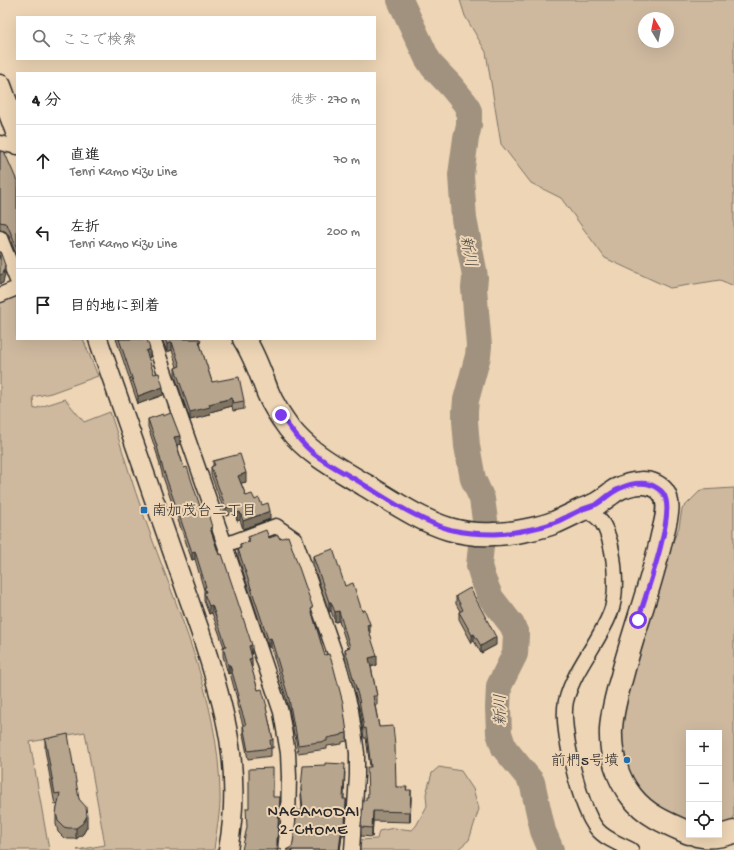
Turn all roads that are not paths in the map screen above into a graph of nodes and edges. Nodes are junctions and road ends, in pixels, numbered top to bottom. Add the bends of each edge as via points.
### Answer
1 (0, 86) edge
2 (16, 129) edge
3 (0, 143) edge
4 (16, 147) edge
5 (0, 238) edge
6 (16, 278) edge
7 (16, 288) edge
8 (0, 295) edge
9 (98, 340) edge
10 (153, 340) edge
11 (245, 340) edge
12 (583, 510) junction
13 (225, 545) junction
14 (686, 832) edge
15 (734, 832) edge
16 (722, 834) edge
17 (228, 850) edge
18 (285, 850) edge
19 (352, 850) edge
20 (630, 850) edge

1 - 2 main road
3 - 4 street
5 - 6 street
7 - 8 street
9 - 17 street via 200,631 225,715 234,787
10 - 13 street
11 - 12 main road via 257,363 269,395 289,427 314,454 393,503 431,523 456,531 495,534 555,522
12 - 14 main road via 615,491 641,483 650,484 663,492 666,500 667,514 659,549 626,657 611,730 614,759 622,783 632,798 658,819
12 - 20 street via 593,513 605,528 614,560 614,592 610,614 569,691 566,708 568,741 588,815 604,836
13 - 18 street via 275,692 285,732 290,800
13 - 19 street via 276,526 296,539 341,671 351,710 358,776
15 - 16 main road

